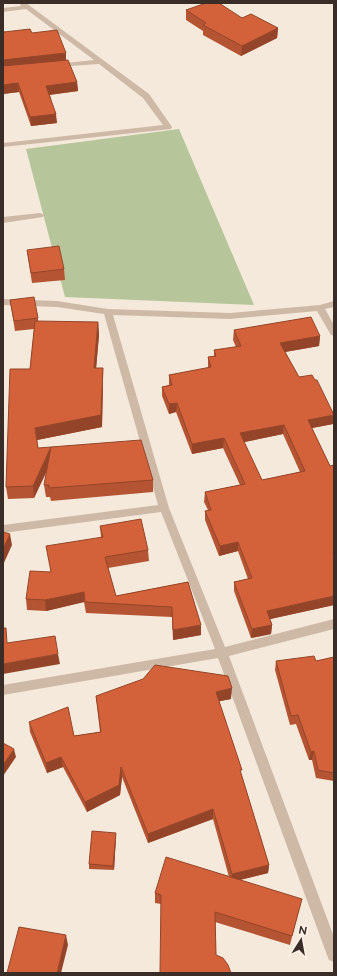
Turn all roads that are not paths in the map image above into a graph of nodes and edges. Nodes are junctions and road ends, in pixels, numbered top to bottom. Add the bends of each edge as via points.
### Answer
1 (24, 5) edge
2 (3, 10) edge
3 (99, 62) junction
4 (48, 67) edge
5 (3, 145) edge
6 (40, 215) dead end
7 (3, 220) edge
8 (3, 302) edge
9 (334, 304) edge
10 (320, 308) junction
11 (108, 312) junction
12 (334, 333) edge
13 (164, 508) junction
14 (3, 529) edge
15 (334, 624) edge
16 (222, 653) junction
17 (3, 690) edge
18 (334, 955) edge

1 - 2 street
1 - 3 street
3 - 4 street
3 - 5 street via 146,96 168,127
6 - 7 street
8 - 11 street via 57,304
9 - 10 street
10 - 11 street via 230,316
10 - 12 street
11 - 13 street
13 - 14 street
13 - 16 street
15 - 16 street
16 - 17 street
16 - 18 street

